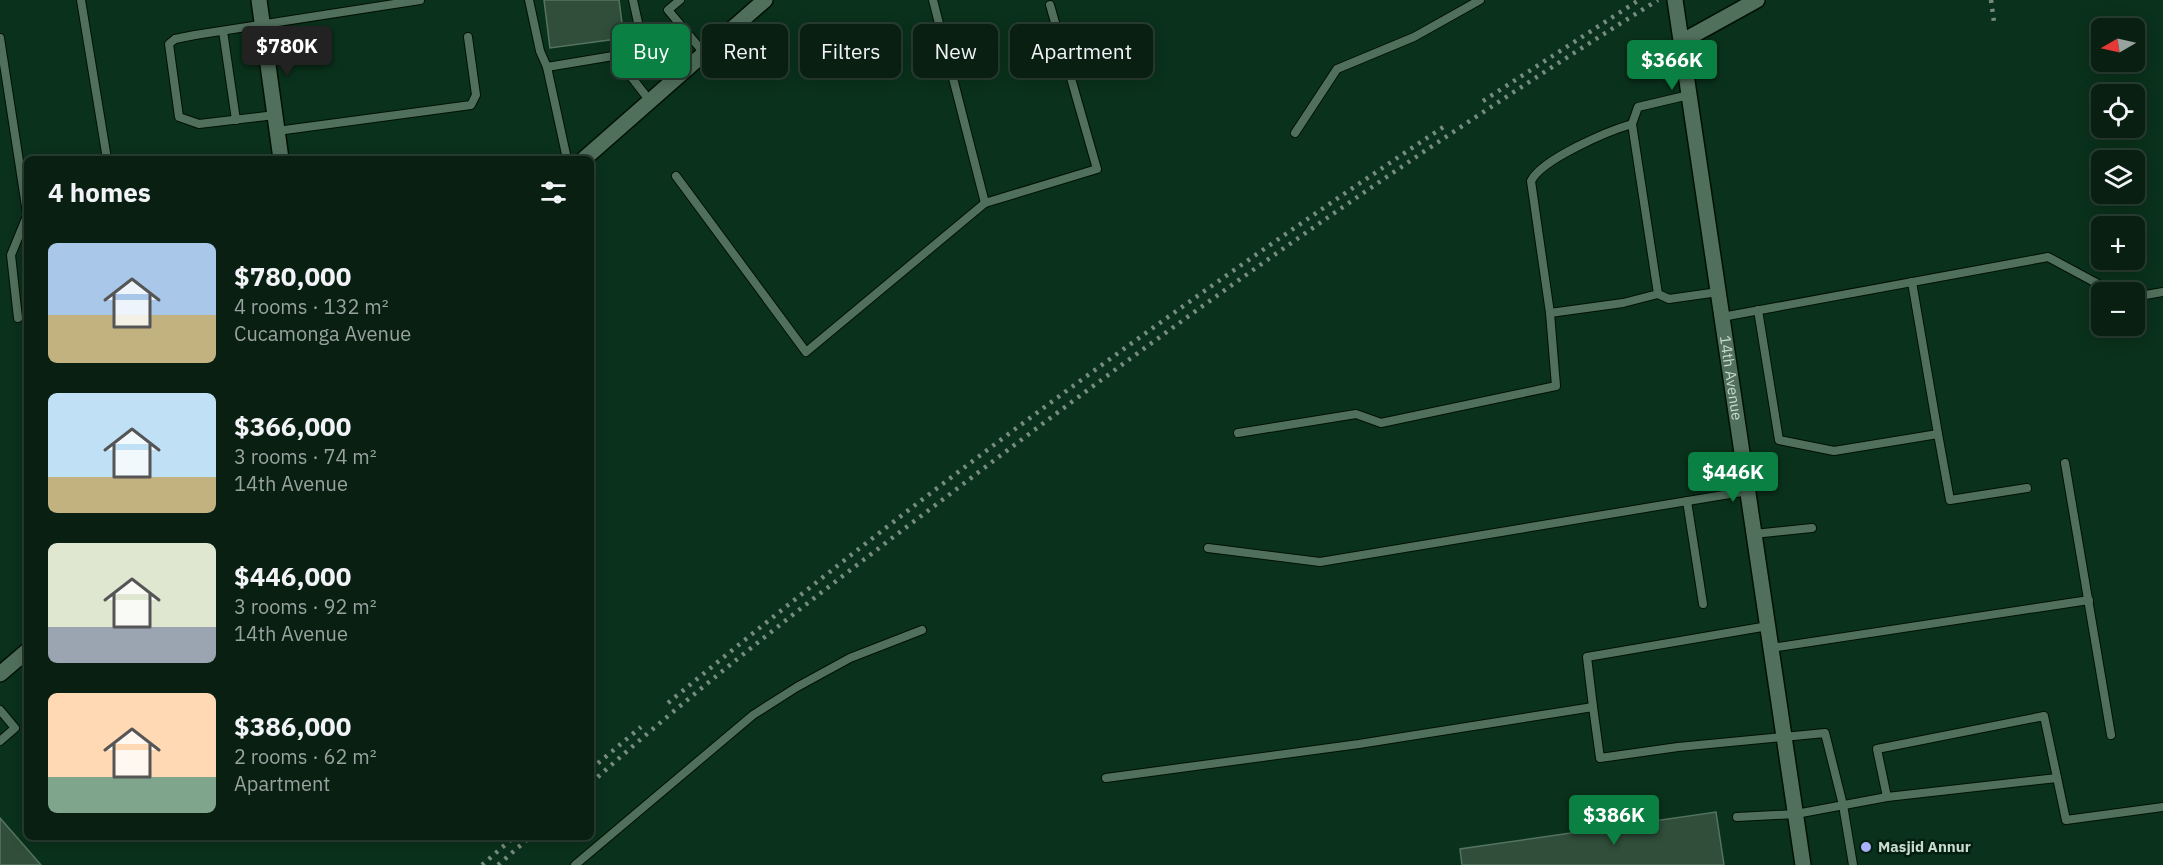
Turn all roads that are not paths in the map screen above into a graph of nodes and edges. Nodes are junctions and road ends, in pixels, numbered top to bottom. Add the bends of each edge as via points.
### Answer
1 (81, 0) edge
2 (259, 0) edge
3 (420, 0) edge
4 (529, 0) edge
5 (633, 0) edge
6 (680, 0) edge
7 (765, 0) edge
8 (933, 0) edge
9 (1480, 0) edge
10 (1675, 0) edge
11 (1757, 0) edge
12 (1050, 5) dead end
13 (638, 24) edge
14 (737, 24) edge
15 (263, 25) junction
16 (223, 31) junction
17 (468, 37) dead end
18 (0, 38) edge
19 (1681, 42) junction
20 (702, 51) edge
21 (702, 55) edge
22 (612, 56) edge
23 (547, 67) junction
24 (632, 78) edge
25 (1689, 95) junction
26 (650, 101) junction
27 (275, 115) junction
28 (236, 120) junction
29 (1632, 124) junction
30 (278, 131) junction
31 (1295, 133) dead end
32 (107, 156) edge
33 (281, 156) edge
34 (566, 156) edge
35 (587, 156) edge
36 (676, 176) dead end
37 (24, 194) edge
38 (985, 203) junction
39 (24, 222) edge
40 (1912, 282) junction
41 (2094, 282) edge
42 (1718, 292) junction
43 (2163, 292) edge
44 (1658, 294) junction
45 (2145, 295) edge
46 (1758, 310) junction
47 (1550, 313) junction
48 (1722, 317) junction
49 (18, 318) dead end
50 (1238, 433) dead end
51 (1938, 434) junction
52 (2065, 463) dead end
53 (2027, 488) dead end
54 (1748, 491) junction
55 (1687, 501) junction
56 (1812, 528) dead end
57 (1754, 534) junction
58 (1208, 548) dead end
59 (2089, 600) junction
60 (1703, 604) dead end
61 (1768, 626) junction
62 (922, 630) dead end
63 (1771, 648) junction
64 (24, 654) edge
65 (0, 675) edge
66 (1593, 707) junction
67 (0, 710) edge
68 (2111, 735) dead end
69 (1784, 738) junction
70 (0, 741) edge
71 (1106, 778) dead end
72 (2057, 778) junction
73 (1887, 797) junction
74 (1844, 805) junction
75 (2163, 807) edge
76 (1796, 814) junction
77 (1737, 817) dead end
78 (575, 865) edge
79 (1803, 865) edge
80 (1853, 865) edge

1 - 32 lane
2 - 15 main road
3 - 15 lane
4 - 23 lane
5 - 13 lane
6 - 20 lane via 668,10
7 - 14 main road
8 - 38 lane
9 - 31 lane via 1414,37 1337,69
10 - 19 main road, 14th Avenue
11 - 19 main road
12 - 38 lane via 1097,169
15 - 16 lane
15 - 27 main road
16 - 28 lane
16 - 28 lane via 175,39 169,44 179,117 199,124
17 - 30 lane via 476,95 471,105
18 - 37 lane
19 - 25 main road, 14th Avenue
21 - 26 main road
22 - 23 lane
23 - 34 lane
24 - 26 lane
25 - 29 lane via 1638,107
25 - 42 main road, 14th Avenue
26 - 35 main road
27 - 28 lane
27 - 30 main road
29 - 44 lane
29 - 47 lane via 1613,129 1534,174 1531,181
30 - 33 main road
36 - 38 lane via 806,352
39 - 49 lane via 11,255
40 - 41 lane via 2048,257
40 - 46 lane
40 - 51 lane
42 - 44 lane via 1669,299
42 - 48 main road, 14th Avenue
43 - 45 lane
44 - 47 lane
46 - 48 lane
46 - 51 lane via 1779,440 1834,451
47 - 50 lane via 1556,386 1381,423 1356,414
48 - 54 main road, 14th Avenue
51 - 53 lane via 1950,500
52 - 59 lane
54 - 55 lane
54 - 57 main road, 14th Avenue
55 - 58 lane via 1320,562
55 - 60 lane
56 - 57 lane
57 - 61 main road, 14th Avenue
59 - 63 lane
59 - 68 lane
61 - 63 main road, 14th Avenue
61 - 66 lane via 1587,657
62 - 78 lane via 850,658 753,715
63 - 69 main road, 14th Avenue
64 - 65 main road
66 - 69 lane via 1599,758
66 - 71 lane
67 - 70 lane via 15,728
69 - 74 lane via 1825,733
69 - 76 main road, 14th Avenue
72 - 73 lane
72 - 73 lane via 2044,716 1877,749
72 - 75 lane via 2066,820
73 - 74 lane
74 - 76 lane
74 - 80 lane
76 - 77 lane
76 - 79 main road, 14th Avenue

